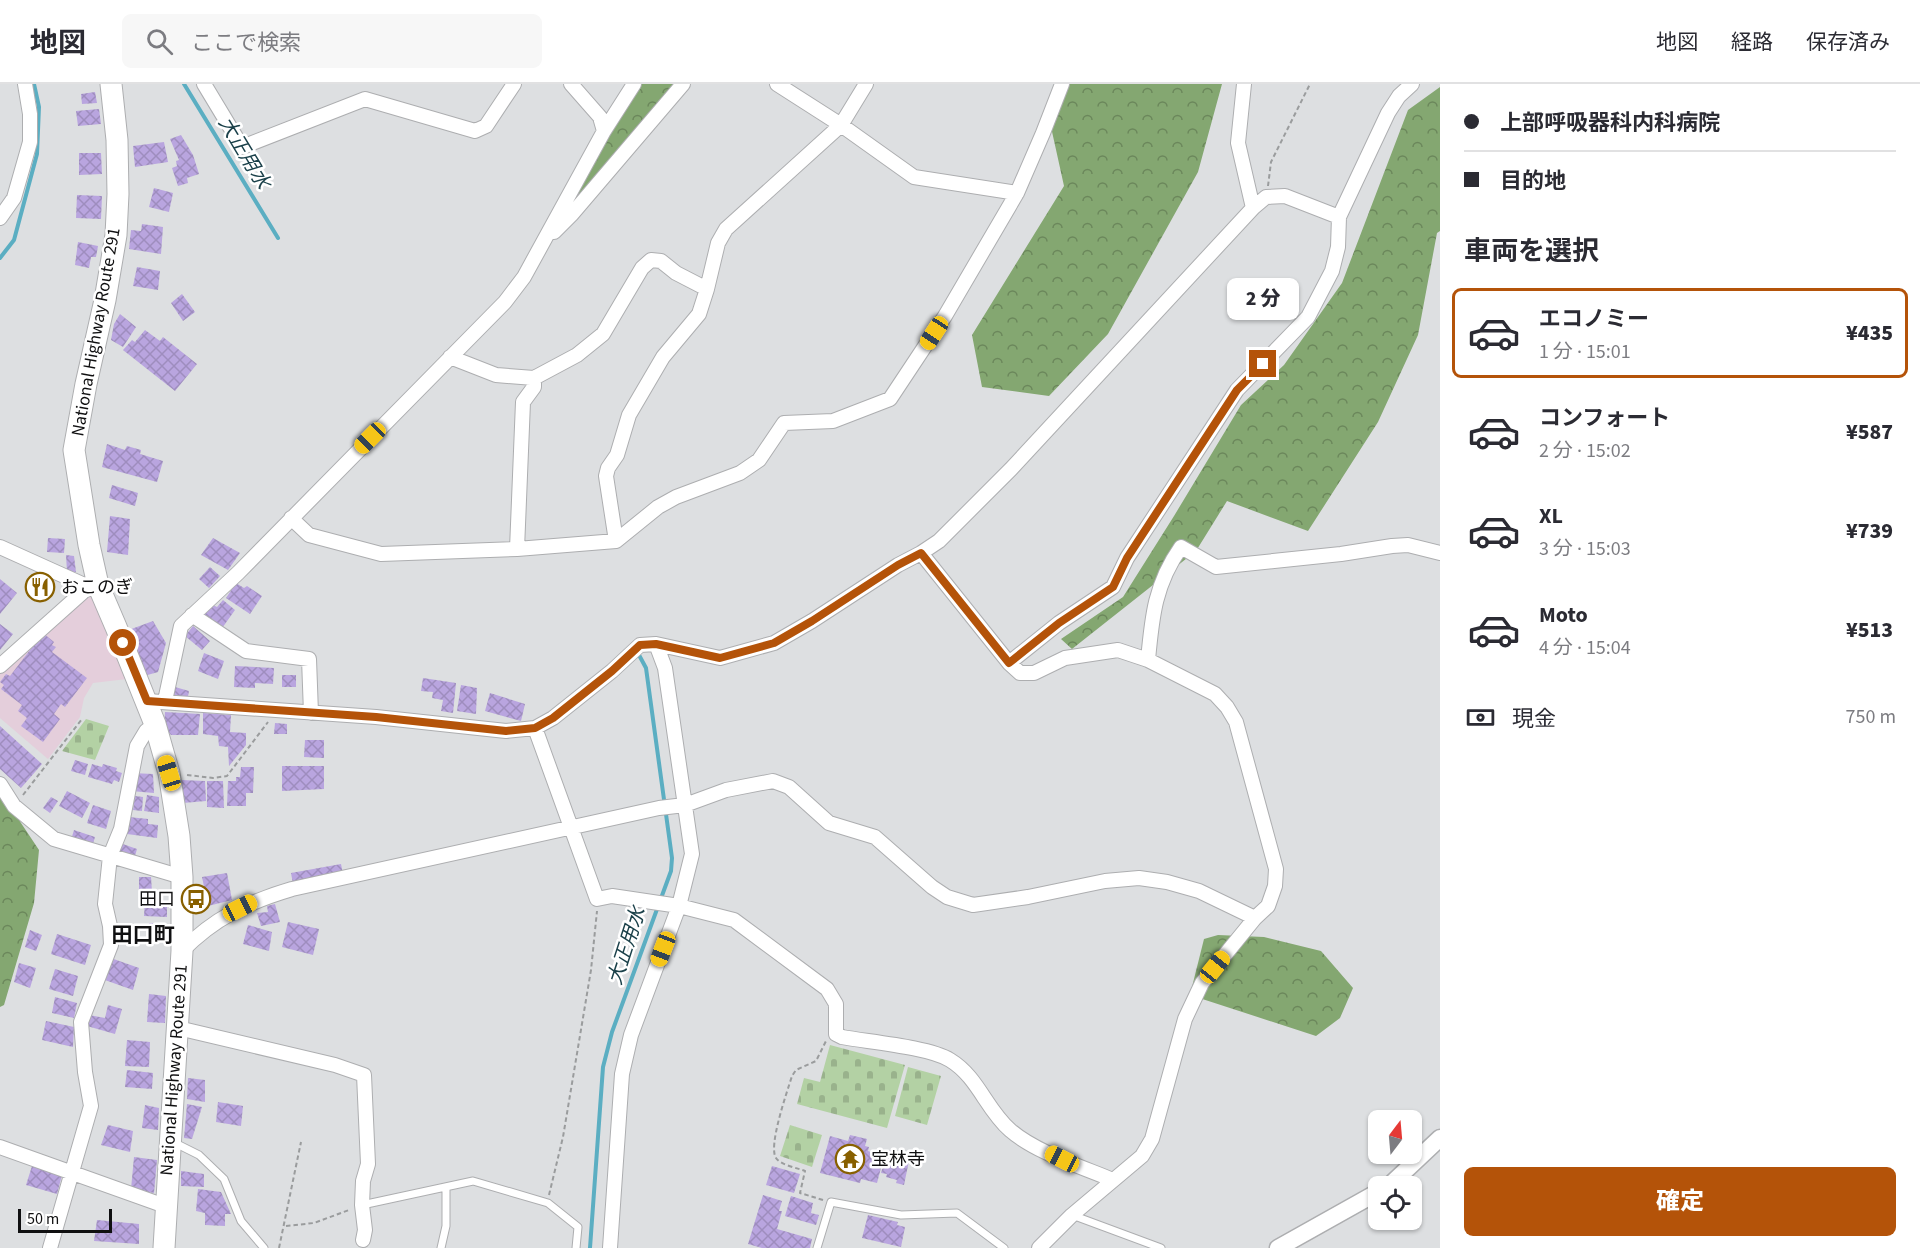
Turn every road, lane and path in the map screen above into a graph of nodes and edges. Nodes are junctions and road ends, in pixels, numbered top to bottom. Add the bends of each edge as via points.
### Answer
1 (25, 84) edge
2 (111, 84) edge
3 (204, 84) edge
4 (514, 84) edge
5 (571, 84) edge
6 (634, 84) edge
7 (683, 84) edge
8 (777, 84) edge
9 (866, 84) edge
10 (1062, 84) edge
11 (1244, 84) edge
12 (1310, 84) edge
13 (1412, 84) edge
14 (841, 125) junction
15 (604, 130) junction
16 (1017, 193) junction
17 (1266, 197) junction
18 (1253, 208) junction
19 (1340, 217) junction
20 (0, 218) edge
21 (542, 244) junction
22 (707, 289) junction
23 (450, 357) junction
24 (534, 378) junction
25 (291, 518) junction
26 (615, 541) junction
27 (0, 547) edge
28 (517, 549) junction
29 (921, 553) junction
30 (1440, 553) edge
31 (98, 585) junction
32 (192, 615) junction
33 (656, 644) junction
34 (1148, 660) junction
35 (1009, 663) junction
36 (0, 666) edge
37 (156, 701) junction
38 (277, 711) junction
39 (311, 713) junction
40 (82, 719) dead end
41 (155, 724) junction
42 (535, 728) junction
43 (169, 773) junction
44 (0, 784) edge
45 (681, 805) junction
46 (14, 806) junction
47 (572, 827) junction
48 (110, 856) junction
49 (182, 877) junction
50 (597, 899) junction
51 (667, 904) junction
52 (1255, 918) junction
53 (182, 951) junction
54 (178, 1028) junction
55 (836, 1034) junction
56 (1440, 1138) edge
57 (170, 1140) junction
58 (302, 1142) dead end
59 (0, 1147) edge
60 (71, 1172) junction
61 (1402, 1176) edge
62 (1113, 1180) junction
63 (446, 1187) junction
64 (1368, 1198) edge
65 (831, 1202) junction
66 (548, 1203) junction
67 (362, 1205) junction
68 (165, 1206) junction
69 (1072, 1215) junction
70 (286, 1226) junction
71 (363, 1240) dead end
72 (50, 1248) edge
73 (164, 1248) edge
74 (264, 1248) edge
75 (279, 1248) edge
76 (441, 1248) edge
77 (576, 1248) edge
78 (610, 1248) edge
79 (817, 1248) edge
80 (1004, 1248) edge
81 (1039, 1248) edge
82 (1161, 1248) edge
83 (1278, 1248) edge

1 - 20 street via 30,142 14,198
2 - 31 highway, National Highway Route 291 via 117,140 116,235 74,450
3 - 4 street via 242,147 365,99 475,131 486,126
5 - 15 street via 600,117
6 - 15 street
7 - 21 street
8 - 14 street
9 - 14 street
10 - 16 street
11 - 18 street via 1238,143
12 - 17 path via 1271,162
13 - 19 street via 1388,113
14 - 16 street via 914,177
14 - 22 street via 726,229 717,243
15 - 21 street
16 - 26 street via 945,316 890,399 833,421 784,423 759,460 740,473 658,507
17 - 18 street
17 - 19 street via 1284,196
18 - 29 street via 1011,469 939,541
19 - 35 street via 1332,271 1308,317 1237,390 1127,558 1113,587
21 - 23 street via 505,302
22 - 24 street via 661,261 651,260 642,268 603,334 577,355
22 - 26 street via 699,314 663,357 628,415 617,455 608,468
23 - 24 street via 496,375
23 - 25 street
24 - 28 street via 534,387 523,402
25 - 28 street via 309,535 381,554
25 - 32 street
26 - 28 street
27 - 31 street via 82,584
29 - 33 street via 774,643 720,658
29 - 35 street
30 - 34 street via 1408,545 1392,546 1216,567 1181,547 1158,590
31 - 36 street via 84,591
31 - 37 highway, National Highway Route 291
32 - 37 street via 181,626
32 - 39 street via 246,651 309,659
33 - 42 street via 640,645 553,718
33 - 45 street via 665,668
34 - 35 street via 1118,650 1065,658 1034,673 1020,673
34 - 52 street via 1215,694 1236,722 1276,869 1268,906
37 - 38 street
37 - 41 highway, National Highway Route 291
38 - 39 street
38 - 43 path via 226,776
39 - 42 street via 506,731
40 - 46 path
41 - 43 highway, National Highway Route 291
41 - 48 street via 136,746 121,829
42 - 47 street
43 - 49 highway, National Highway Route 291
44 - 46 street
45 - 47 street
45 - 51 street via 692,854
45 - 52 street via 726,790 773,781 789,787 829,823 874,837 947,897 973,905 1139,878 1199,891
46 - 48 street via 54,839
47 - 50 street
47 - 53 street via 260,898 214,924
48 - 49 street
48 - 60 street via 105,904 111,945 81,1022 91,1106
49 - 53 highway, National Highway Route 291
50 - 51 street via 612,896
50 - 66 path via 591,970
51 - 55 street via 734,920 827,989 836,1004
51 - 78 street via 622,1074
52 - 62 street via 1202,983 1185,1018 1152,1139 1142,1156
53 - 54 highway, National Highway Route 291
54 - 57 highway, National Highway Route 291
54 - 67 street via 364,1075 368,1164
55 - 62 street via 934,1053 950,1060 974,1081 1009,1129 1062,1159
55 - 65 path via 827,1038 816,1061 792,1076 775,1134 774,1156 777,1161 806,1171 800,1193
56 - 61 street
57 - 68 highway, National Highway Route 291
57 - 74 lane via 199,1155 224,1179 241,1221
58 - 70 path
59 - 60 street
60 - 68 street
60 - 72 street
62 - 69 street
63 - 66 lane via 472,1181
63 - 67 lane
63 - 76 lane via 446,1226
64 - 83 street
65 - 79 lane
65 - 80 lane via 901,1215 957,1213
66 - 77 lane via 578,1227
67 - 70 path via 314,1224
67 - 71 street
68 - 73 highway, National Highway Route 291
69 - 81 street
69 - 82 lane
70 - 75 path

